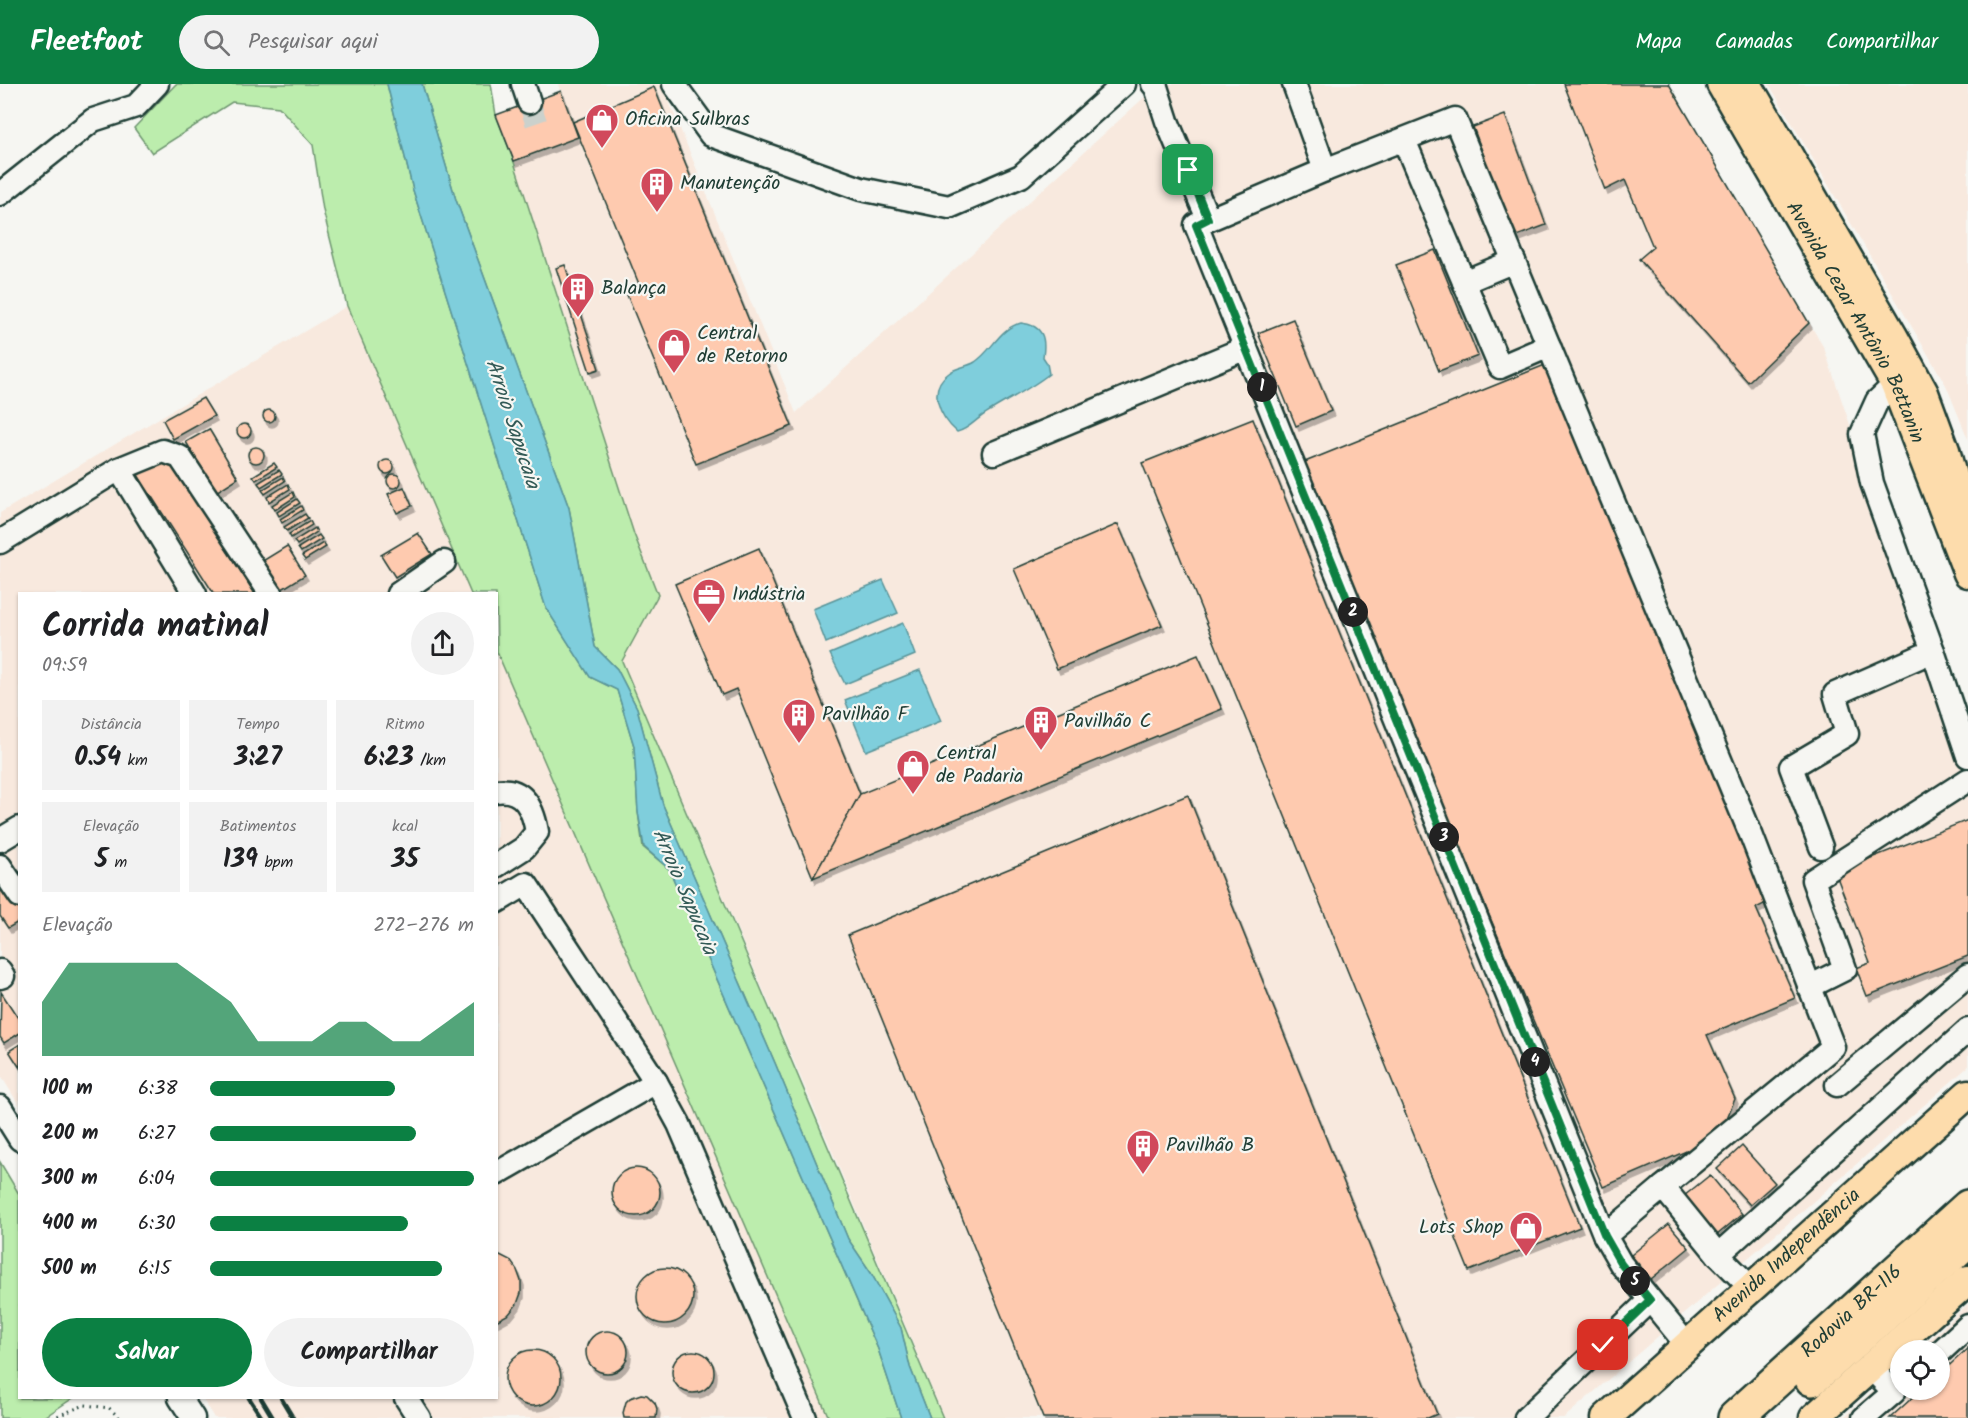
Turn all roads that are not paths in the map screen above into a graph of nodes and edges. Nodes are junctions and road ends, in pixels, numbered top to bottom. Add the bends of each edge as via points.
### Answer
1 (157, 84) edge
2 (674, 84) edge
3 (1124, 84) edge
4 (1153, 84) edge
5 (1294, 84) edge
6 (1720, 84) edge
7 (1747, 84) edge
8 (1404, 140) junction
9 (1325, 170) junction
10 (0, 194) edge
11 (1208, 219) junction
12 (1514, 261) junction
13 (1464, 282) junction
14 (1549, 346) junction
15 (1246, 348) junction
16 (1903, 378) junction
17 (994, 453) dead end
18 (118, 469) junction
19 (1968, 525) edge
20 (0, 543) edge
21 (444, 562) dead end
22 (1968, 573) edge
23 (194, 592) edge
24 (270, 592) edge
25 (401, 592) edge
26 (1933, 651) junction
27 (1968, 756) edge
28 (1968, 780) edge
29 (498, 791) edge
30 (18, 829) edge
31 (0, 840) edge
32 (1821, 847) dead end
33 (498, 865) edge
34 (0, 866) edge
35 (18, 893) edge
36 (498, 901) edge
37 (0, 971) edge
38 (1968, 975) edge
39 (0, 977) edge
40 (1809, 987) junction
41 (1968, 1030) edge
42 (656, 1082) junction
43 (1836, 1085) dead end
44 (1968, 1094) edge
45 (0, 1107) edge
46 (18, 1136) edge
47 (498, 1173) edge
48 (1663, 1187) junction
49 (1968, 1208) edge
50 (1605, 1236) junction
51 (1968, 1240) edge
52 (1718, 1255) junction
53 (1968, 1280) edge
54 (1750, 1287) junction
55 (1650, 1300) junction
56 (1968, 1326) edge
57 (1950, 1343) edge
58 (1687, 1345) junction
59 (1871, 1368) junction
60 (1890, 1383) edge
61 (1890, 1395) edge
62 (181, 1399) edge
63 (407, 1399) edge
64 (193, 1418) edge
65 (419, 1418) edge
66 (805, 1418) edge
67 (1526, 1418) edge
68 (1606, 1418) edge
69 (1735, 1418) edge
70 (1768, 1418) edge
71 (1814, 1418) edge
72 (1864, 1418) edge

1 - 10 street via 136,106 93,120
2 - 3 street via 711,135 861,189 949,207 1021,176
4 - 11 street
5 - 9 street
6 - 16 main road, Avenida Cezar Antônio Bettanin
7 - 16 main road, Avenida Cezar Antônio Bettanin
8 - 9 street
8 - 12 street via 1455,119
8 - 13 street
9 - 11 street
11 - 15 street via 1196,225
12 - 13 street
12 - 14 street
13 - 14 street via 1500,367
14 - 40 street via 1752,837
15 - 17 street
15 - 50 street
16 - 19 main road, Avenida Cezar Antônio Bettanin via 1924,393
16 - 22 main road, Avenida Cezar Antônio Bettanin
16 - 26 street via 1877,401 1862,434 1872,483
18 - 20 street
18 - 23 street
18 - 24 street via 163,451 180,456
21 - 25 street
26 - 27 street
26 - 32 street via 1835,694 1847,734 1791,767
28 - 40 street via 1813,880 1845,969
29 - 33 street via 507,790 525,799 537,832 524,848
30 - 31 street
34 - 35 street
36 - 42 street via 526,884
37 - 39 street
38 - 43 street
40 - 48 street via 1833,1047
41 - 52 street
42 - 47 street
42 - 66 street via 679,1124
44 - 54 main road, Avenida Independência
45 - 46 street
48 - 50 street
48 - 52 street
49 - 69 highway, Rodovia BR-116
50 - 55 street via 1621,1264
51 - 70 highway, Rodovia BR-116
52 - 54 street
53 - 59 main road
54 - 58 main road, Avenida Independência
55 - 58 street
55 - 67 street
56 - 57 street
58 - 68 main road, Avenida Independência
59 - 60 street
59 - 71 main road
61 - 72 street
62 - 64 street
63 - 65 street

